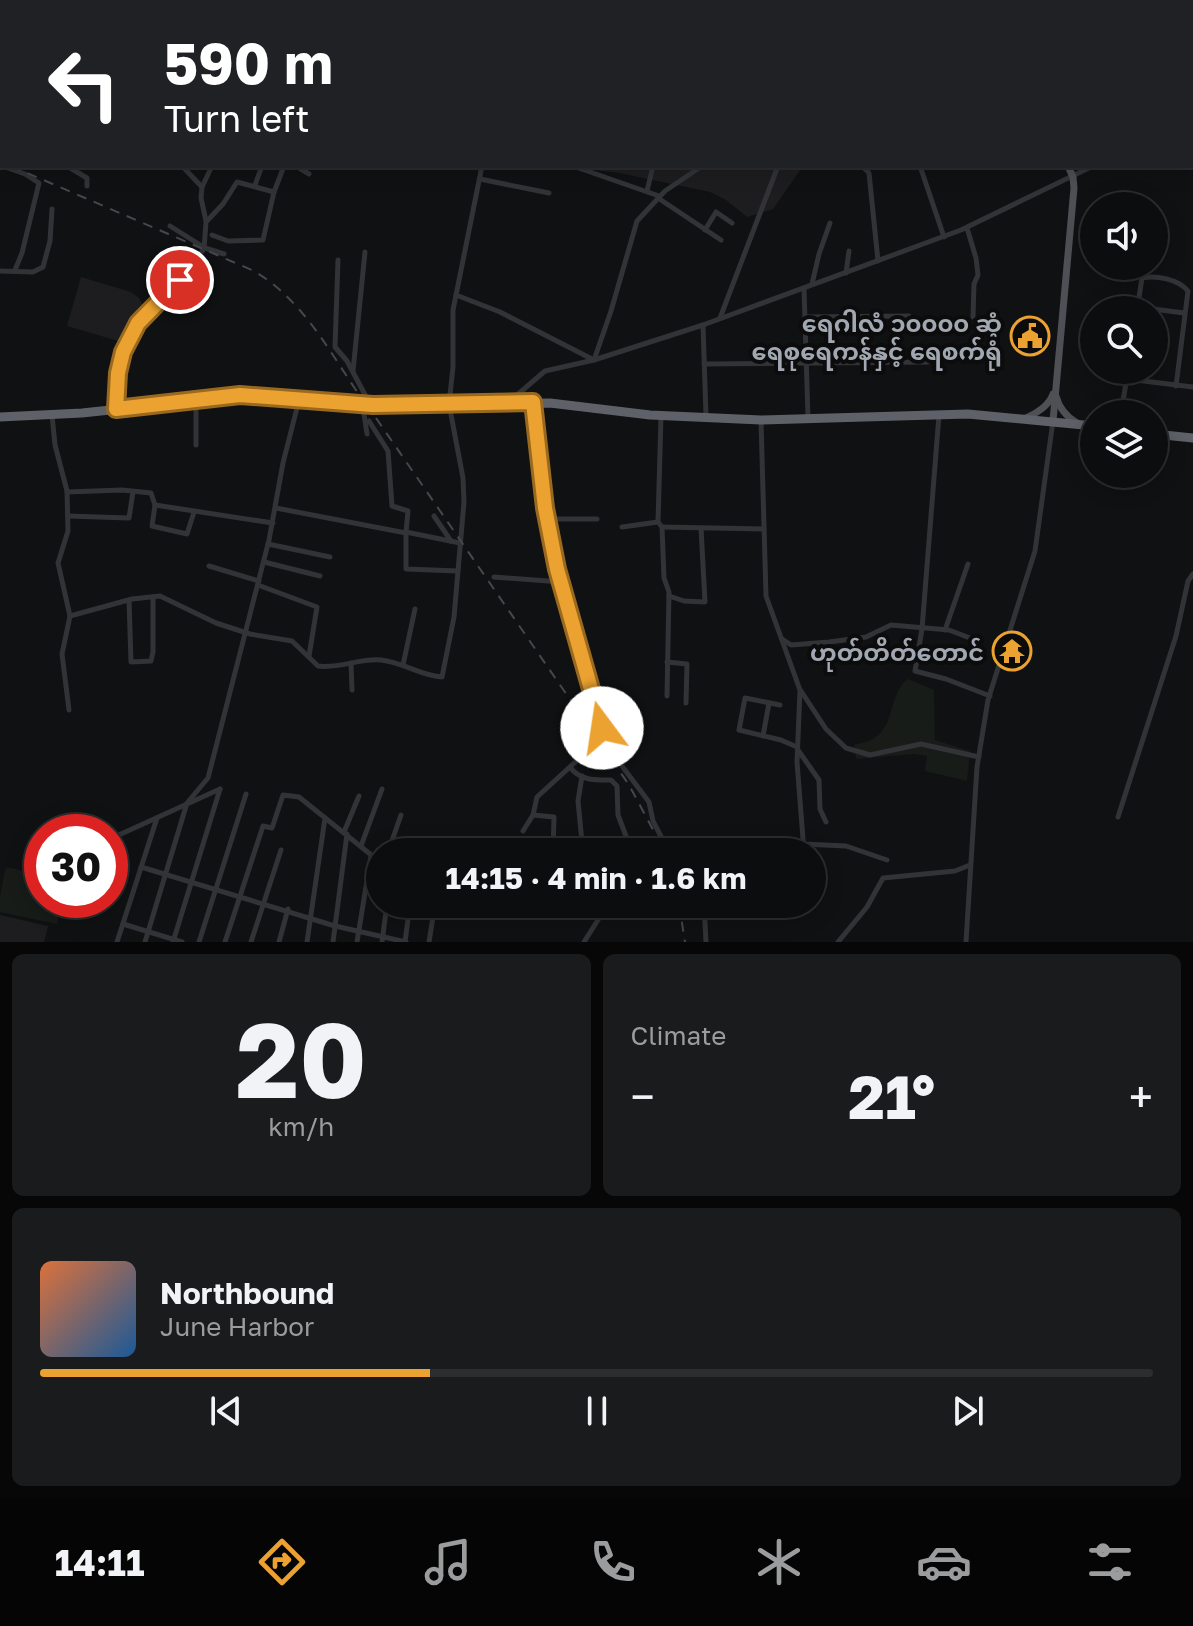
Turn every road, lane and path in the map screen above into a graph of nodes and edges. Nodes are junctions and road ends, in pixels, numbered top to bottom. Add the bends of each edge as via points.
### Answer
1 (7, 168) edge
2 (70, 168) edge
3 (184, 168) edge
4 (211, 168) edge
5 (261, 168) edge
6 (283, 168) edge
7 (299, 168) edge
8 (482, 168) edge
9 (579, 168) edge
10 (653, 168) edge
11 (699, 168) edge
12 (777, 168) edge
13 (864, 168) edge
14 (921, 168) edge
15 (1069, 168) edge
16 (1089, 168) edge
17 (309, 174) dead end
18 (1073, 177) junction
19 (480, 179) junction
20 (255, 185) junction
21 (87, 186) dead end
22 (202, 187) junction
23 (647, 191) junction
24 (274, 192) junction
25 (549, 193) dead end
26 (658, 197) junction
27 (52, 209) dead end
28 (206, 222) junction
29 (732, 223) dead end
30 (830, 223) dead end
31 (170, 226) dead end
32 (967, 228) junction
33 (705, 230) junction
34 (212, 235) dead end
35 (944, 237) junction
36 (721, 240) dead end
37 (205, 248) junction
38 (849, 251) dead end
39 (365, 252) dead end
40 (224, 254) dead end
41 (338, 260) dead end
42 (878, 261) junction
43 (15, 270) junction
44 (0, 271) edge
45 (846, 273) junction
46 (811, 285) junction
47 (804, 288) junction
48 (456, 295) junction
49 (1139, 296) edge
50 (1168, 312) edge
51 (1185, 313) junction
52 (909, 316) dead end
53 (805, 317) junction
54 (973, 317) dead end
55 (719, 319) junction
56 (703, 325) junction
57 (594, 360) junction
58 (928, 362) dead end
59 (807, 363) junction
60 (704, 364) junction
61 (353, 372) junction
62 (1162, 384) edge
63 (1176, 386) junction
64 (1193, 387) edge
65 (1056, 388) junction
66 (299, 399) junction
67 (196, 400) junction
68 (510, 401) junction
69 (533, 402) junction
70 (359, 404) junction
71 (371, 404) junction
72 (449, 404) junction
73 (116, 409) junction
74 (52, 414) junction
75 (939, 414) junction
76 (661, 416) junction
77 (0, 417) edge
78 (706, 418) junction
79 (1026, 418) junction
80 (808, 419) junction
81 (761, 420) junction
82 (369, 421) dead end
83 (1053, 421) junction
84 (1079, 425) joint
85 (367, 434) dead end
86 (1168, 435) edge
87 (1193, 438) edge
88 (196, 445) dead end
89 (67, 492) junction
90 (133, 492) junction
91 (155, 505) junction
92 (276, 508) junction
93 (194, 512) junction
94 (68, 516) junction
95 (434, 516) dead end
96 (548, 519) junction
97 (597, 519) dead end
98 (273, 523) junction
99 (660, 525) junction
100 (622, 527) dead end
101 (701, 528) junction
102 (764, 529) junction
103 (406, 533) junction
104 (452, 542) junction
105 (460, 543) junction
106 (268, 544) junction
107 (330, 557) dead end
108 (264, 562) junction
109 (968, 564) dead end
110 (209, 566) dead end
111 (458, 571) junction
112 (1193, 574) edge
113 (320, 576) dead end
114 (494, 577) dead end
115 (561, 582) junction
116 (258, 583) junction
117 (153, 596) junction
118 (669, 596) junction
119 (129, 600) junction
120 (415, 609) dead end
121 (70, 616) junction
122 (922, 629) junction
123 (945, 630) junction
124 (245, 632) junction
125 (970, 638) dead end
126 (781, 639) junction
127 (309, 657) junction
128 (351, 662) junction
129 (667, 662) junction
130 (403, 665) junction
131 (352, 690) dead end
132 (800, 690) junction
133 (667, 696) dead end
134 (990, 696) junction
135 (686, 703) dead end
136 (769, 703) junction
137 (780, 705) dead end
138 (69, 710) dead end
139 (763, 736) junction
140 (601, 737) junction
141 (797, 748) junction
142 (979, 757) junction
143 (570, 767) junction
144 (582, 776) junction
145 (382, 789) dead end
146 (246, 794) dead end
147 (359, 796) dead end
148 (187, 803) junction
149 (401, 815) dead end
150 (533, 815) junction
151 (1118, 817) dead end
152 (157, 818) junction
153 (325, 818) junction
154 (826, 822) dead end
155 (128, 831) edge
156 (523, 831) dead end
157 (346, 833) junction
158 (393, 838) edge
159 (553, 838) edge
160 (582, 838) edge
161 (627, 838) edge
162 (662, 838) edge
163 (803, 838) edge
164 (826, 845) edge
165 (361, 846) junction
166 (281, 850) dead end
167 (366, 850) edge
168 (887, 860) dead end
169 (971, 865) junction
170 (141, 867) junction
171 (165, 874) junction
172 (192, 882) junction
173 (366, 887) edge
174 (216, 889) junction
175 (240, 896) junction
176 (263, 903) junction
177 (288, 909) junction
178 (385, 918) edge
179 (409, 918) edge
180 (433, 918) edge
181 (599, 918) edge
182 (705, 918) edge
183 (312, 919) junction
184 (123, 924) junction
185 (335, 926) junction
186 (359, 931) junction
187 (148, 932) junction
188 (383, 940) edge
189 (174, 941) edge
190 (117, 942) edge
191 (145, 942) edge
192 (182, 942) edge
193 (199, 942) edge
194 (225, 942) edge
195 (251, 942) edge
196 (279, 942) edge
197 (307, 942) edge
198 (333, 942) edge
199 (357, 942) edge
200 (406, 942) edge
201 (429, 942) edge
202 (584, 942) edge
203 (706, 942) edge
204 (838, 942) edge
205 (966, 942) edge

1 - 43 street via 39,183
2 - 21 street via 87,178
3 - 22 street
4 - 22 street
5 - 20 street
6 - 24 street
7 - 17 street
8 - 19 street
9 - 23 street
10 - 23 street
11 - 26 street
12 - 55 street
13 - 42 street via 869,173
14 - 35 street
15 - 18 main road
16 - 18 street
18 - 32 street
18 - 65 main road
19 - 25 street
19 - 48 street
20 - 24 street
20 - 28 street via 237,182
22 - 28 street
23 - 26 street
24 - 34 street via 263,240 228,241
26 - 33 street
26 - 57 street via 637,221
27 - 43 street via 43,267
28 - 37 street
29 - 33 street via 716,212
30 - 46 street
31 - 37 street
32 - 35 street
32 - 54 street via 978,275
33 - 36 street
35 - 42 street
37 - 40 street
37 - 73 street via 138,323 123,352
38 - 45 street
39 - 61 street
41 - 61 street via 334,343
42 - 45 street
43 - 44 street
45 - 46 street
46 - 47 street
47 - 53 street
47 - 55 street
48 - 57 street
48 - 72 street
49 - 51 street via 1142,278 1168,279 1188,291
50 - 51 street
51 - 63 street
52 - 53 street
53 - 59 street
55 - 56 street
56 - 57 street
56 - 60 street
57 - 68 street via 545,371
58 - 59 street
59 - 60 street
59 - 80 street
60 - 78 street
61 - 71 street
62 - 63 street
63 - 64 street
65 - 79 main road via 1049,402
65 - 83 main road
65 - 84 main road via 1058,403
66 - 67 highway via 240,395
66 - 70 highway
66 - 92 street
67 - 73 highway
67 - 88 street
68 - 69 highway
68 - 72 highway
69 - 76 highway
69 - 96 street
70 - 71 highway
70 - 85 street
71 - 72 highway
72 - 105 street via 463,478
73 - 74 highway
74 - 77 highway
74 - 89 street
75 - 79 highway
75 - 80 highway
75 - 122 street
76 - 78 highway
76 - 99 street
78 - 81 highway
79 - 83 highway
80 - 81 highway
81 - 102 street
82 - 103 street via 388,451 392,506 408,511
83 - 84 highway
83 - 134 street via 1035,551
86 - 87 highway
89 - 90 street
89 - 94 street
90 - 91 street via 153,494
90 - 94 street via 129,518
91 - 93 street
91 - 93 street via 152,526 187,534
92 - 98 street
92 - 103 street
93 - 98 street
94 - 121 street via 58,563
95 - 104 street
96 - 97 street
96 - 115 street
98 - 106 street
99 - 100 street
99 - 101 street
99 - 118 street
101 - 102 street
101 - 118 street via 705,602
102 - 126 street via 766,596
103 - 104 street
103 - 111 street via 406,569
104 - 105 street
105 - 111 street
106 - 107 street
106 - 108 street
108 - 113 street
108 - 116 street
109 - 123 street
110 - 116 street
111 - 130 street via 443,675
112 - 151 street
114 - 115 street
115 - 140 street via 589,673
116 - 124 street
116 - 127 street via 317,607
117 - 119 street
117 - 119 street via 151,661 131,662
117 - 124 street
118 - 129 street
119 - 121 street
120 - 130 street
121 - 138 street via 62,654
122 - 123 street
122 - 126 street via 891,625 866,637 791,645
122 - 134 street via 915,671
123 - 125 street
124 - 127 street via 292,641
124 - 148 street via 208,778
126 - 132 street
127 - 128 street via 321,667
128 - 130 street via 376,659
128 - 131 street
129 - 133 street
129 - 135 street via 687,664
132 - 141 street
132 - 142 street via 846,748 870,755 921,744
134 - 142 street
136 - 137 street
136 - 139 street
136 - 139 street via 745,698 739,730
139 - 141 street
140 - 143 street
140 - 162 street via 649,802
141 - 154 street via 819,780
141 - 163 street
142 - 169 street
143 - 144 street
143 - 150 street via 537,797
144 - 160 street
144 - 161 street via 611,780 617,786 618,815
145 - 165 street
146 - 174 street
147 - 157 street
148 - 152 street
148 - 171 street
148 - 172 street via 220,789
149 - 158 street
150 - 156 street
150 - 159 street via 554,817
152 - 155 street
152 - 170 street
153 - 157 street
153 - 175 street via 299,797 283,795 272,828 263,826
153 - 183 street
157 - 165 street
157 - 185 street
164 - 168 street
165 - 167 street
166 - 176 street
169 - 204 street via 883,878
169 - 205 street
170 - 171 street
170 - 184 street
171 - 172 street
171 - 187 street
172 - 174 street
172 - 189 street
173 - 186 street
174 - 175 street
174 - 193 street
175 - 176 street
175 - 194 street
176 - 177 street
176 - 195 street
177 - 183 street
177 - 196 street
178 - 188 street
179 - 200 street
180 - 201 street
181 - 202 street
182 - 203 street
183 - 185 street
183 - 197 street
184 - 187 street
184 - 190 street
185 - 186 street
185 - 198 street
186 - 188 street
186 - 199 street
187 - 189 street
187 - 191 street
188 - 200 street
189 - 192 street

